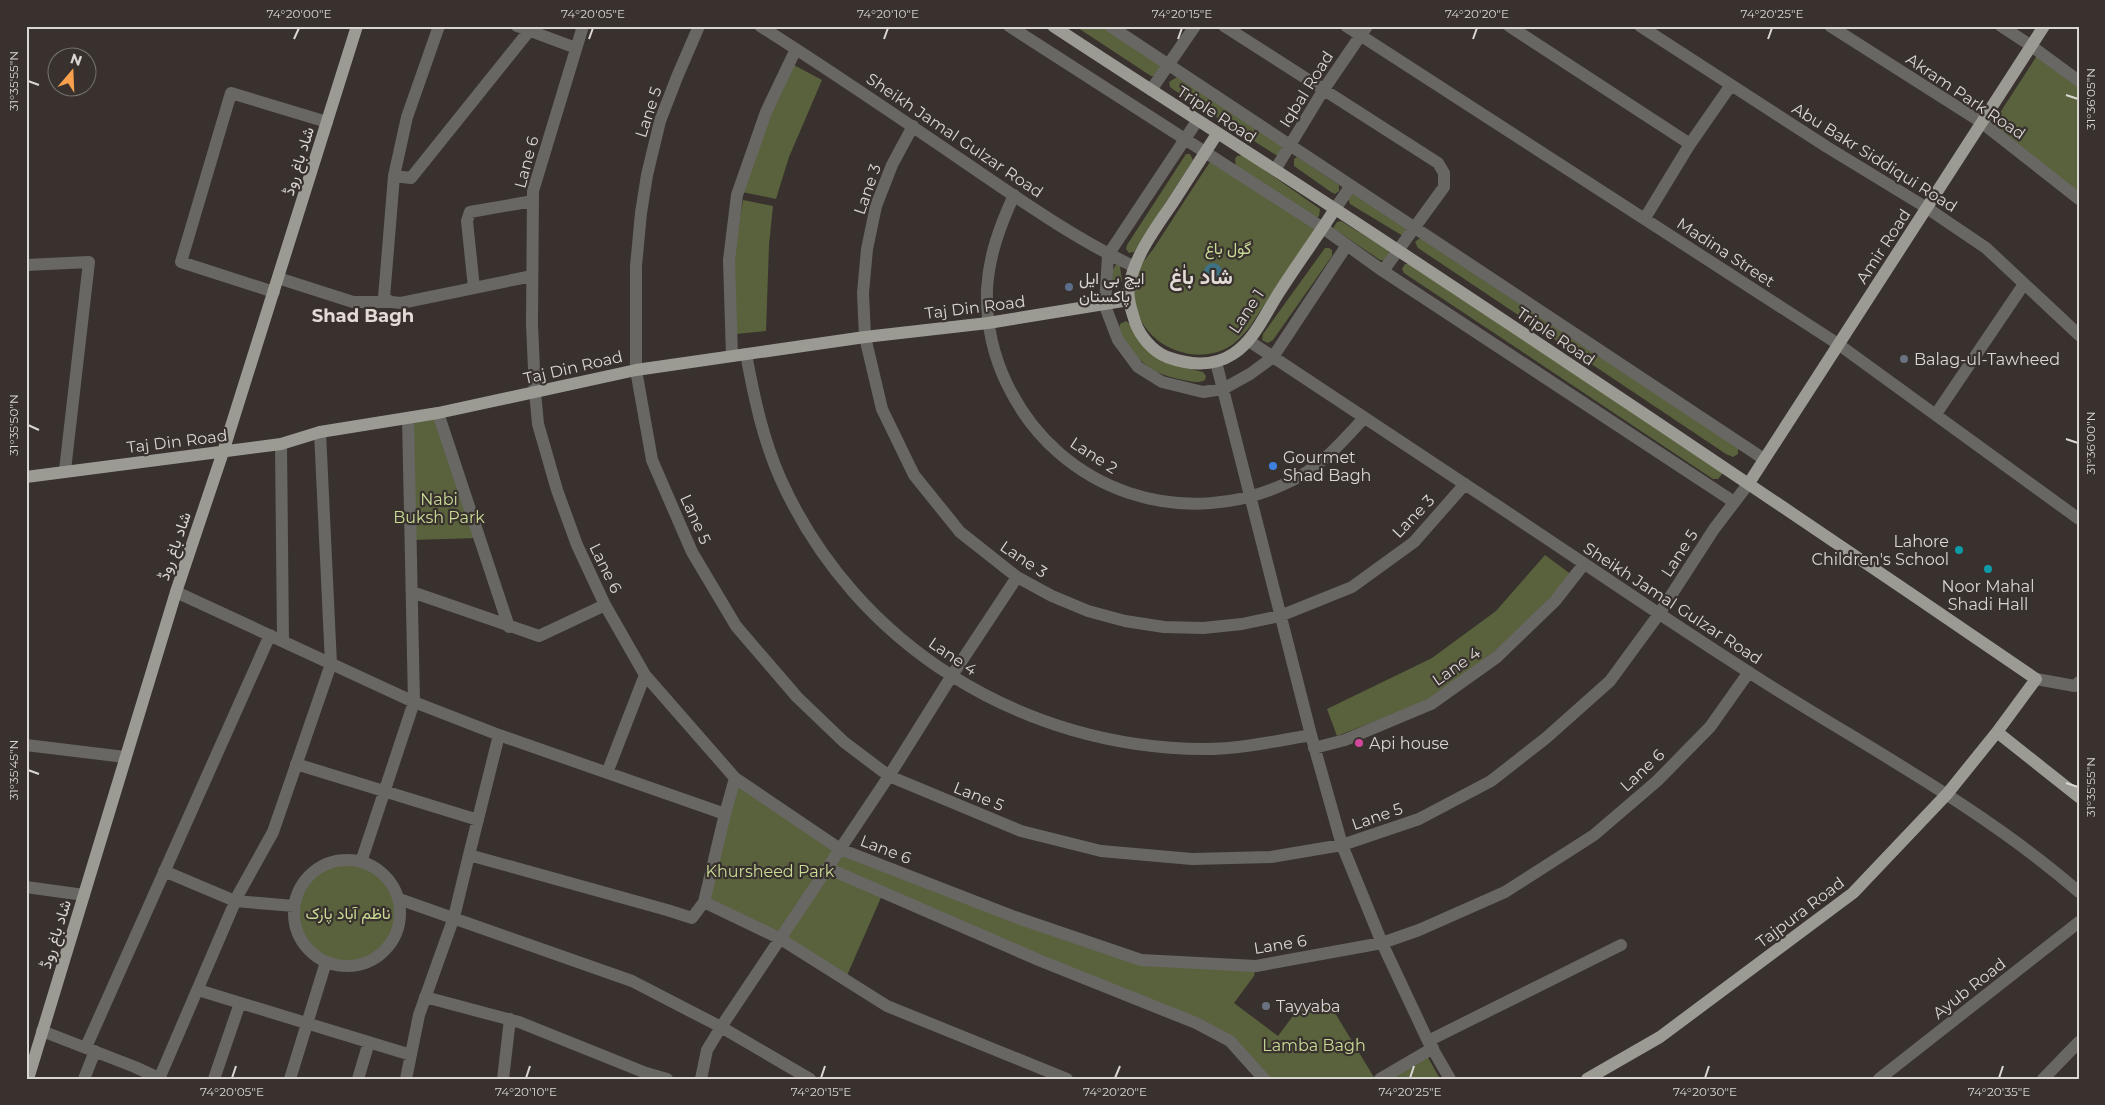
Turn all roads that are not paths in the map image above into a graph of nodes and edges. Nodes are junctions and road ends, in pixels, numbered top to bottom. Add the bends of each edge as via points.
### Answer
1 (357, 26) edge
2 (439, 26) edge
3 (583, 26) edge
4 (700, 26) edge
5 (760, 26) edge
6 (1009, 26) edge
7 (1054, 26) edge
8 (1110, 26) edge
9 (1195, 26) edge
10 (1224, 26) edge
11 (1346, 26) edge
12 (1509, 26) edge
13 (1640, 26) edge
14 (1830, 26) edge
15 (2001, 26) edge
16 (2044, 26) edge
17 (523, 28) edge
18 (1364, 30) edge
19 (2030, 45) junction
20 (576, 48) junction
21 (796, 49) junction
22 (1168, 65) junction
23 (2079, 81) edge
24 (1731, 85) junction
25 (1324, 89) junction
26 (1151, 90) junction
27 (1197, 121) junction
28 (327, 122) junction
29 (1981, 122) junction
30 (912, 126) junction
31 (1217, 134) junction
32 (1185, 139) junction
33 (1690, 144) junction
34 (1290, 146) junction
35 (1205, 152) junction
36 (1276, 170) junction
37 (394, 176) junction
38 (1350, 187) junction
39 (1014, 195) junction
40 (2079, 199) edge
41 (533, 202) junction
42 (1927, 208) junction
43 (1336, 209) junction
44 (1645, 218) junction
45 (1323, 228) junction
46 (1413, 228) junction
47 (1347, 245) junction
48 (1397, 250) junction
49 (1108, 255) junction
50 (26, 265) edge
51 (1135, 267) junction
52 (1383, 271) junction
53 (532, 276) junction
54 (278, 278) junction
55 (2024, 284) junction
56 (474, 288) junction
57 (274, 292) junction
58 (1129, 300) junction
59 (391, 302) junction
60 (1105, 306) junction
61 (988, 323) junction
62 (2079, 335) edge
63 (865, 337) junction
64 (1249, 341) junction
65 (1838, 344) junction
66 (746, 354) junction
67 (732, 356) junction
68 (1273, 357) junction
69 (1216, 362) junction
70 (636, 370) junction
71 (1223, 389) junction
72 (534, 392) junction
73 (438, 413) junction
74 (1936, 414) junction
75 (408, 418) junction
76 (1363, 418) junction
77 (320, 432) junction
78 (281, 444) junction
79 (224, 452) junction
80 (1764, 459) junction
81 (64, 470) junction
82 (26, 477) edge
83 (1749, 483) junction
84 (1465, 484) junction
85 (1250, 498) junction
86 (1734, 502) junction
87 (2079, 518) edge
88 (1584, 564) junction
89 (1017, 577) junction
90 (176, 592) junction
91 (412, 592) junction
92 (605, 605) junction
93 (1659, 614) junction
94 (1280, 616) junction
95 (509, 627) junction
96 (270, 635) junction
97 (283, 642) junction
98 (331, 664) junction
99 (1749, 672) junction
100 (645, 675) junction
101 (951, 677) junction
102 (2036, 679) junction
103 (2079, 682) edge
104 (414, 702) junction
105 (1997, 732) junction
106 (1311, 734) junction
107 (499, 735) junction
108 (26, 745) edge
109 (1314, 748) junction
110 (126, 757) junction
111 (296, 764) junction
112 (607, 773) junction
113 (889, 776) junction
114 (735, 778) junction
115 (384, 792) junction
116 (1947, 794) junction
117 (2079, 797) edge
118 (725, 814) junction
119 (478, 820) junction
120 (1342, 845) junction
121 (840, 849) junction
122 (469, 855) junction
123 (361, 862) junction
124 (827, 868) junction
125 (164, 871) junction
126 (26, 887) edge
127 (2079, 892) edge
128 (84, 895) junction
129 (399, 899) junction
130 (235, 901) junction
131 (704, 902) junction
132 (294, 906) junction
133 (454, 917) junction
134 (2079, 922) edge
135 (779, 938) junction
136 (1382, 943) junction
137 (1621, 945) dead end
138 (326, 962) junction
139 (198, 990) junction
140 (425, 997) junction
141 (240, 1003) junction
142 (510, 1019) junction
143 (308, 1024) junction
144 (721, 1027) junction
145 (42, 1031) junction
146 (369, 1042) junction
147 (2079, 1042) edge
148 (1430, 1045) junction
149 (90, 1049) junction
150 (411, 1055) junction
151 (30, 1062) edge
152 (802, 1077) edge
153 (28, 1079) edge
154 (84, 1079) edge
155 (160, 1079) edge
156 (214, 1079) edge
157 (290, 1079) edge
158 (358, 1079) edge
159 (406, 1079) edge
160 (503, 1079) edge
161 (667, 1079) edge
162 (701, 1079) edge
163 (1067, 1079) edge
164 (1264, 1079) edge
165 (1380, 1079) edge
166 (1450, 1079) edge
167 (1587, 1079) edge
168 (1879, 1079) edge
169 (2043, 1079) edge

1 - 28 main road, شاد باغ روڈ
2 - 37 street via 407,117
3 - 20 street, Lane 6
4 - 70 street, Lane 5 via 676,77 647,175 636,266
5 - 21 street, Sheikh Jamal Gulzar Road
6 - 32 street
7 - 26 main road, Triple Road
8 - 22 street
9 - 22 street
10 - 25 street
11 - 18 street, Madina Street
12 - 33 street
13 - 24 street, Abu Bakr Siddiqui Road
14 - 29 street, Akram Park Road
15 - 19 street
16 - 19 main road, Amir Road
17 - 20 street
17 - 37 street via 411,178
18 - 25 street, Iqbal Road
18 - 44 street, Madina Street
19 - 23 street
19 - 29 main road, Amir Road
20 - 41 street, Lane 6 via 533,191
21 - 30 street, Sheikh Jamal Gulzar Road
21 - 67 street via 766,112 737,195 729,260
22 - 26 street
22 - 34 street
24 - 33 street
24 - 42 street, Abu Bakr Siddiqui Road
25 - 34 street, Iqbal Road
25 - 46 street via 1438,163 1444,173 1444,187
26 - 27 main road, Triple Road
27 - 31 main road, Triple Road
27 - 32 street
28 - 54 main road, شاد باغ روڈ
28 - 57 street via 231,93 181,262
29 - 40 street, Akram Park Road
29 - 42 main road, Amir Road
30 - 39 street, Sheikh Jamal Gulzar Road
30 - 63 street, Lane 3 via 876,206 863,293
31 - 35 main road, Lane 1
31 - 36 main road, Triple Road
32 - 35 street
32 - 49 street
33 - 44 street
34 - 36 street, Iqbal Road
34 - 38 street
35 - 45 street
35 - 51 main road, Lane 1
36 - 43 main road, Triple Road
37 - 59 street via 384,298
38 - 43 street
38 - 46 street
39 - 49 street, Sheikh Jamal Gulzar Road
39 - 61 street, Lane 2 via 1000,225 991,257
41 - 53 street, Lane 6
41 - 56 street via 470,212 467,221
42 - 55 street, Abu Bakr Siddiqui Road via 1986,248
42 - 65 main road, Amir Road
43 - 45 main road, Lane 1
43 - 48 main road, Triple Road
44 - 65 street, Madina Street
45 - 47 street
45 - 64 main road, Lane 1
46 - 48 street
46 - 80 street
47 - 52 street
47 - 68 street
48 - 52 street
48 - 83 main road, Triple Road
49 - 51 street, Sheikh Jamal Gulzar Road
49 - 60 street
50 - 81 street via 89,262
51 - 58 main road, Lane 1
52 - 86 street
53 - 56 street
53 - 72 street, Lane 6
54 - 57 main road, شاد باغ روڈ
54 - 59 street via 354,302
55 - 62 street, Abu Bakr Siddiqui Road
55 - 74 street
56 - 59 street via 401,303
57 - 79 main road, شاد باغ روڈ
58 - 60 main road, Taj Din Road
58 - 69 main road, Lane 1 via 1138,331 1164,356 1182,363
60 - 61 main road, Taj Din Road
60 - 71 street via 1118,340 1138,367 1162,382 1202,392
61 - 63 main road, Taj Din Road
61 - 85 street, Lane 2 via 999,366 1018,406 1045,441 1079,470 1119,490 1162,502 1206,504
63 - 66 main road, Taj Din Road
63 - 89 street, Lane 3 via 882,408 914,475 960,532
64 - 68 street, Sheikh Jamal Gulzar Road
64 - 69 main road, Lane 1
65 - 74 street, Madina Street
65 - 80 main road, Amir Road
66 - 67 main road, Taj Din Road
66 - 101 street, Lane 4 via 759,418 781,480 812,538 852,590 891,631
67 - 70 main road, Taj Din Road
68 - 71 street
68 - 76 street, Sheikh Jamal Gulzar Road
69 - 71 street
70 - 72 main road, Taj Din Road
70 - 113 street, Lane 5 via 652,460 692,552 736,626 797,697 844,742
71 - 85 street
72 - 73 main road, Taj Din Road
72 - 92 street, Lane 6 via 538,424 557,490 576,545
73 - 75 main road, Taj Din Road
73 - 95 street
74 - 87 street, Madina Street
75 - 77 main road, Taj Din Road
75 - 91 street
76 - 84 street, Sheikh Jamal Gulzar Road
76 - 85 street, Lane 2 via 1332,453 1294,480
77 - 78 main road, Taj Din Road
77 - 98 street
78 - 79 main road, Taj Din Road
78 - 97 street
79 - 81 main road, Taj Din Road
79 - 90 main road, شاد باغ روڈ
80 - 83 main road, Amir Road
81 - 82 main road, Taj Din Road
83 - 86 street, Lane 5
83 - 102 main road, Triple Road
84 - 88 street, Sheikh Jamal Gulzar Road
84 - 94 street, Lane 3 via 1414,542 1352,587
85 - 94 street
86 - 93 street, Lane 5
88 - 93 street, Sheikh Jamal Gulzar Road
88 - 109 street, Lane 4 via 1555,601 1497,656 1431,704 1345,740
89 - 94 street, Lane 3 via 1088,611 1145,624 1203,628
89 - 101 street
90 - 96 street
90 - 110 main road, شاد باغ روڈ
91 - 95 street
91 - 104 street
92 - 95 street via 539,636
92 - 100 street, Lane 6
93 - 99 street, Sheikh Jamal Gulzar Road
93 - 120 street, Lane 5 via 1610,681 1491,781 1419,819
94 - 106 street
96 - 97 street
96 - 125 street
97 - 98 street
98 - 104 street
98 - 111 street
99 - 116 street, Sheikh Jamal Gulzar Road
99 - 136 street, Lane 6 via 1710,727 1657,781 1594,835 1505,892
100 - 112 street
100 - 114 street, Lane 6
101 - 106 street, Lane 4 via 998,703 1047,724 1098,738 1151,747 1205,749 1258,745
101 - 113 street
102 - 103 street via 2075,686
102 - 105 main road, Tajpura Road
104 - 107 street
104 - 115 street
105 - 116 main road, Tajpura Road
105 - 117 main road
106 - 109 street
107 - 112 street
107 - 119 street
108 - 110 street
109 - 120 street
110 - 128 main road, شاد باغ روڈ
111 - 115 street
111 - 130 street via 273,832
112 - 118 street
113 - 120 street, Lane 5 via 1021,830 1101,851 1192,859 1261,858
113 - 121 street
114 - 118 street
114 - 121 street, Lane 6
115 - 119 street
115 - 123 street
116 - 127 street, Sheikh Jamal Gulzar Road via 2054,870
116 - 167 main road, Tajpura Road via 1853,893 1660,1037
118 - 131 street
119 - 122 street
120 - 136 street
121 - 124 street
121 - 136 street, Lane 6 via 1015,917 1141,960 1256,966
122 - 131 street via 692,918
122 - 133 street
123 - 129 street via 378,870 391,882
123 - 132 street via 343,860 310,875
124 - 135 street
124 - 164 street via 1041,961 1196,1023 1230,1041
125 - 130 street
125 - 149 street
126 - 128 street
128 - 145 main road, شاد باغ روڈ
129 - 133 street
129 - 138 street via 401,916 389,947 360,965
130 - 132 street
130 - 139 street
131 - 135 street
132 - 138 street via 295,924 301,940
133 - 140 street
133 - 144 street via 632,981
134 - 168 street, Ayub Road
135 - 144 street
135 - 163 street via 887,1006
136 - 148 street
137 - 148 street
138 - 143 street
139 - 141 street
139 - 155 street
140 - 142 street
140 - 150 street
141 - 143 street
141 - 156 street
142 - 160 street
142 - 161 street
143 - 146 street
143 - 157 street
144 - 152 street
144 - 162 street via 707,1050
145 - 149 street
145 - 151 main road, شاد باغ روڈ
146 - 150 street
146 - 158 street
147 - 169 street
148 - 165 street
148 - 166 street
149 - 154 street
149 - 155 street
150 - 159 street
151 - 153 main road, شاد باغ روڈ

